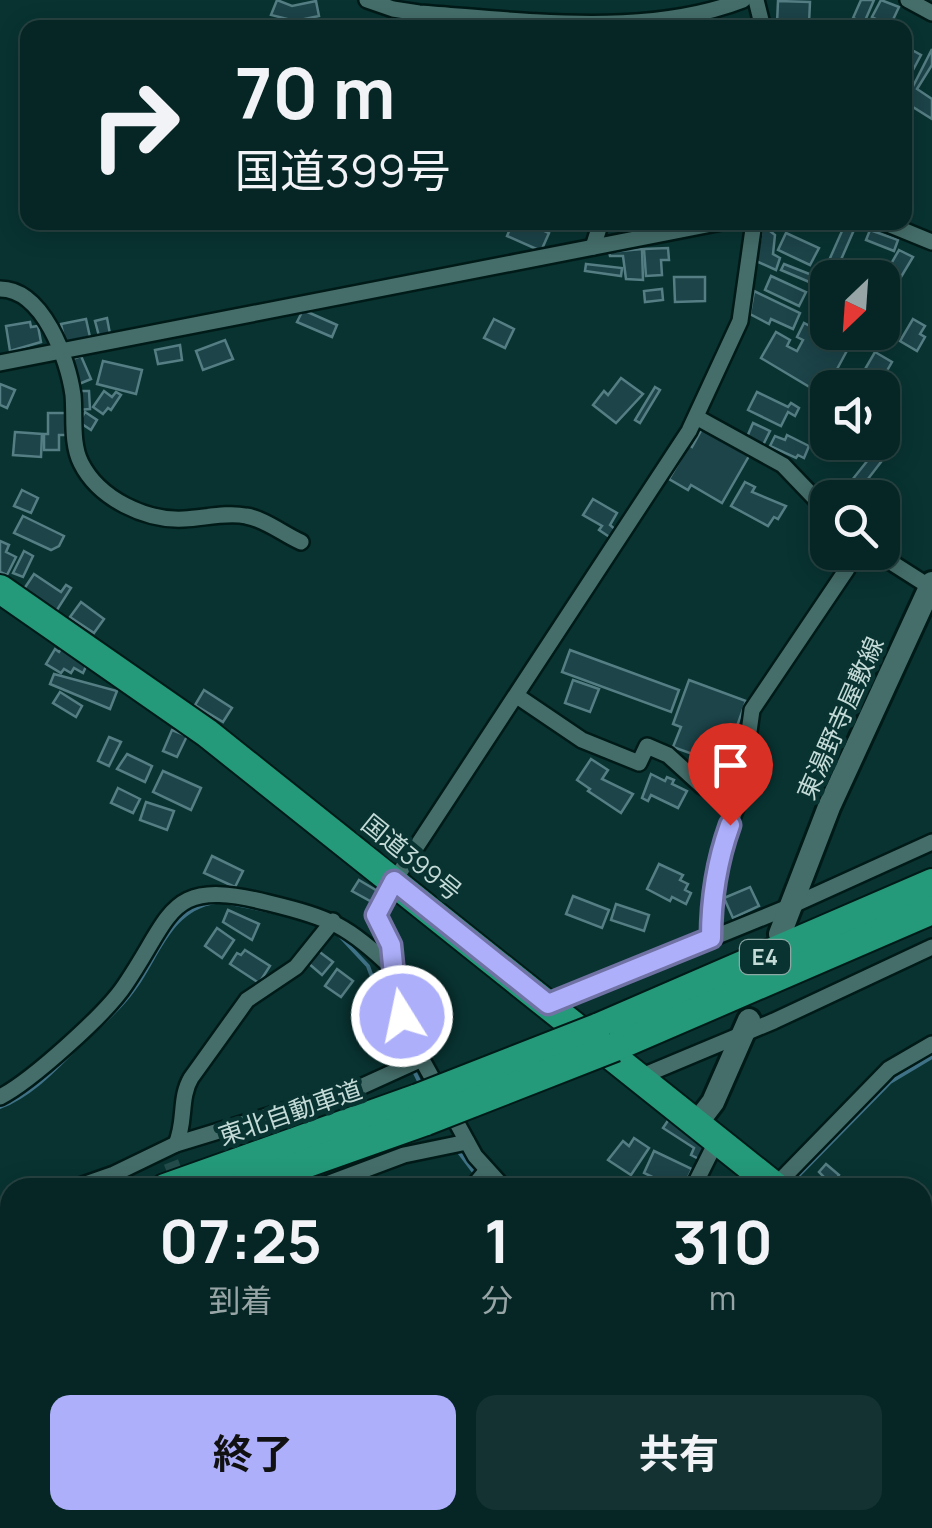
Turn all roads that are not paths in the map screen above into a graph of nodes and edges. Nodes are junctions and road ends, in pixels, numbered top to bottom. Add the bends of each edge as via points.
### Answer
1 (367, 0) edge
2 (742, 0) edge
3 (908, 0) edge
4 (932, 13) edge
5 (497, 20) edge
6 (661, 20) edge
7 (598, 230) edge
8 (681, 230) edge
9 (753, 230) edge
10 (903, 230) edge
11 (932, 242) edge
12 (593, 247) junction
13 (0, 289) edge
14 (59, 352) junction
15 (0, 362) edge
16 (696, 417) junction
17 (810, 493) edge
18 (301, 542) dead end
19 (900, 567) edge
20 (846, 570) edge
21 (931, 585) edge
22 (0, 588) edge
23 (517, 696) junction
24 (737, 804) junction
25 (932, 842) edge
26 (394, 881) junction
27 (932, 883) edge
28 (791, 906) junction
29 (932, 910) edge
30 (329, 927) junction
31 (780, 934) dead end
32 (711, 938) junction
33 (932, 947) edge
34 (394, 970) junction
35 (548, 1004) junction
36 (747, 1026) junction
37 (606, 1037) junction
38 (932, 1044) edge
39 (415, 1062) junction
40 (640, 1077) junction
41 (0, 1097) edge
42 (422, 1110) junction
43 (707, 1132) junction
44 (458, 1143) junction
45 (170, 1161) edge
46 (103, 1178) edge
47 (261, 1178) edge
48 (343, 1178) edge
49 (479, 1178) edge
50 (696, 1178) edge
51 (764, 1178) edge
52 (784, 1178) edge

1 - 5 street via 393,10
2 - 6 street
3 - 4 street
7 - 12 street
8 - 12 street
9 - 16 street via 740,322
10 - 11 street
12 - 14 street
13 - 14 street via 40,309
14 - 15 street
14 - 18 street via 72,390 81,463 103,491 158,519 243,515
16 - 17 street via 783,465
16 - 23 street
19 - 21 street
20 - 24 street via 752,710
21 - 28 main road, 東湯野寺屋敷線
22 - 26 highway, 国道399号 via 206,733
23 - 24 street via 600,750 639,763 647,746 668,755 702,786
23 - 26 street
24 - 32 street via 722,846
25 - 28 street
26 - 34 street via 376,915
26 - 35 highway, 国道399号
27 - 37 highway, 東北自動車道 / E4
28 - 31 main road, 東湯野寺屋敷線
28 - 32 street
29 - 37 highway, 東北自動車道 / E4
30 - 34 street via 368,945
30 - 41 street via 224,892 191,899 166,917 120,992 37,1072
30 - 45 street via 296,967 247,1000 190,1078 183,1129
32 - 35 street
33 - 36 street
34 - 39 street
35 - 40 highway, 国道399号
36 - 40 street
36 - 43 main road
37 - 42 highway, 東北自動車道 / E4, bridge
38 - 52 street via 888,1069
39 - 44 street
39 - 45 street
40 - 43 highway, 国道399号
42 - 45 highway, 東北自動車道 / E4
42 - 47 highway, 東北自動車道 / E4
43 - 50 street
43 - 51 highway, 国道399号
44 - 48 street
44 - 49 street
45 - 46 street

